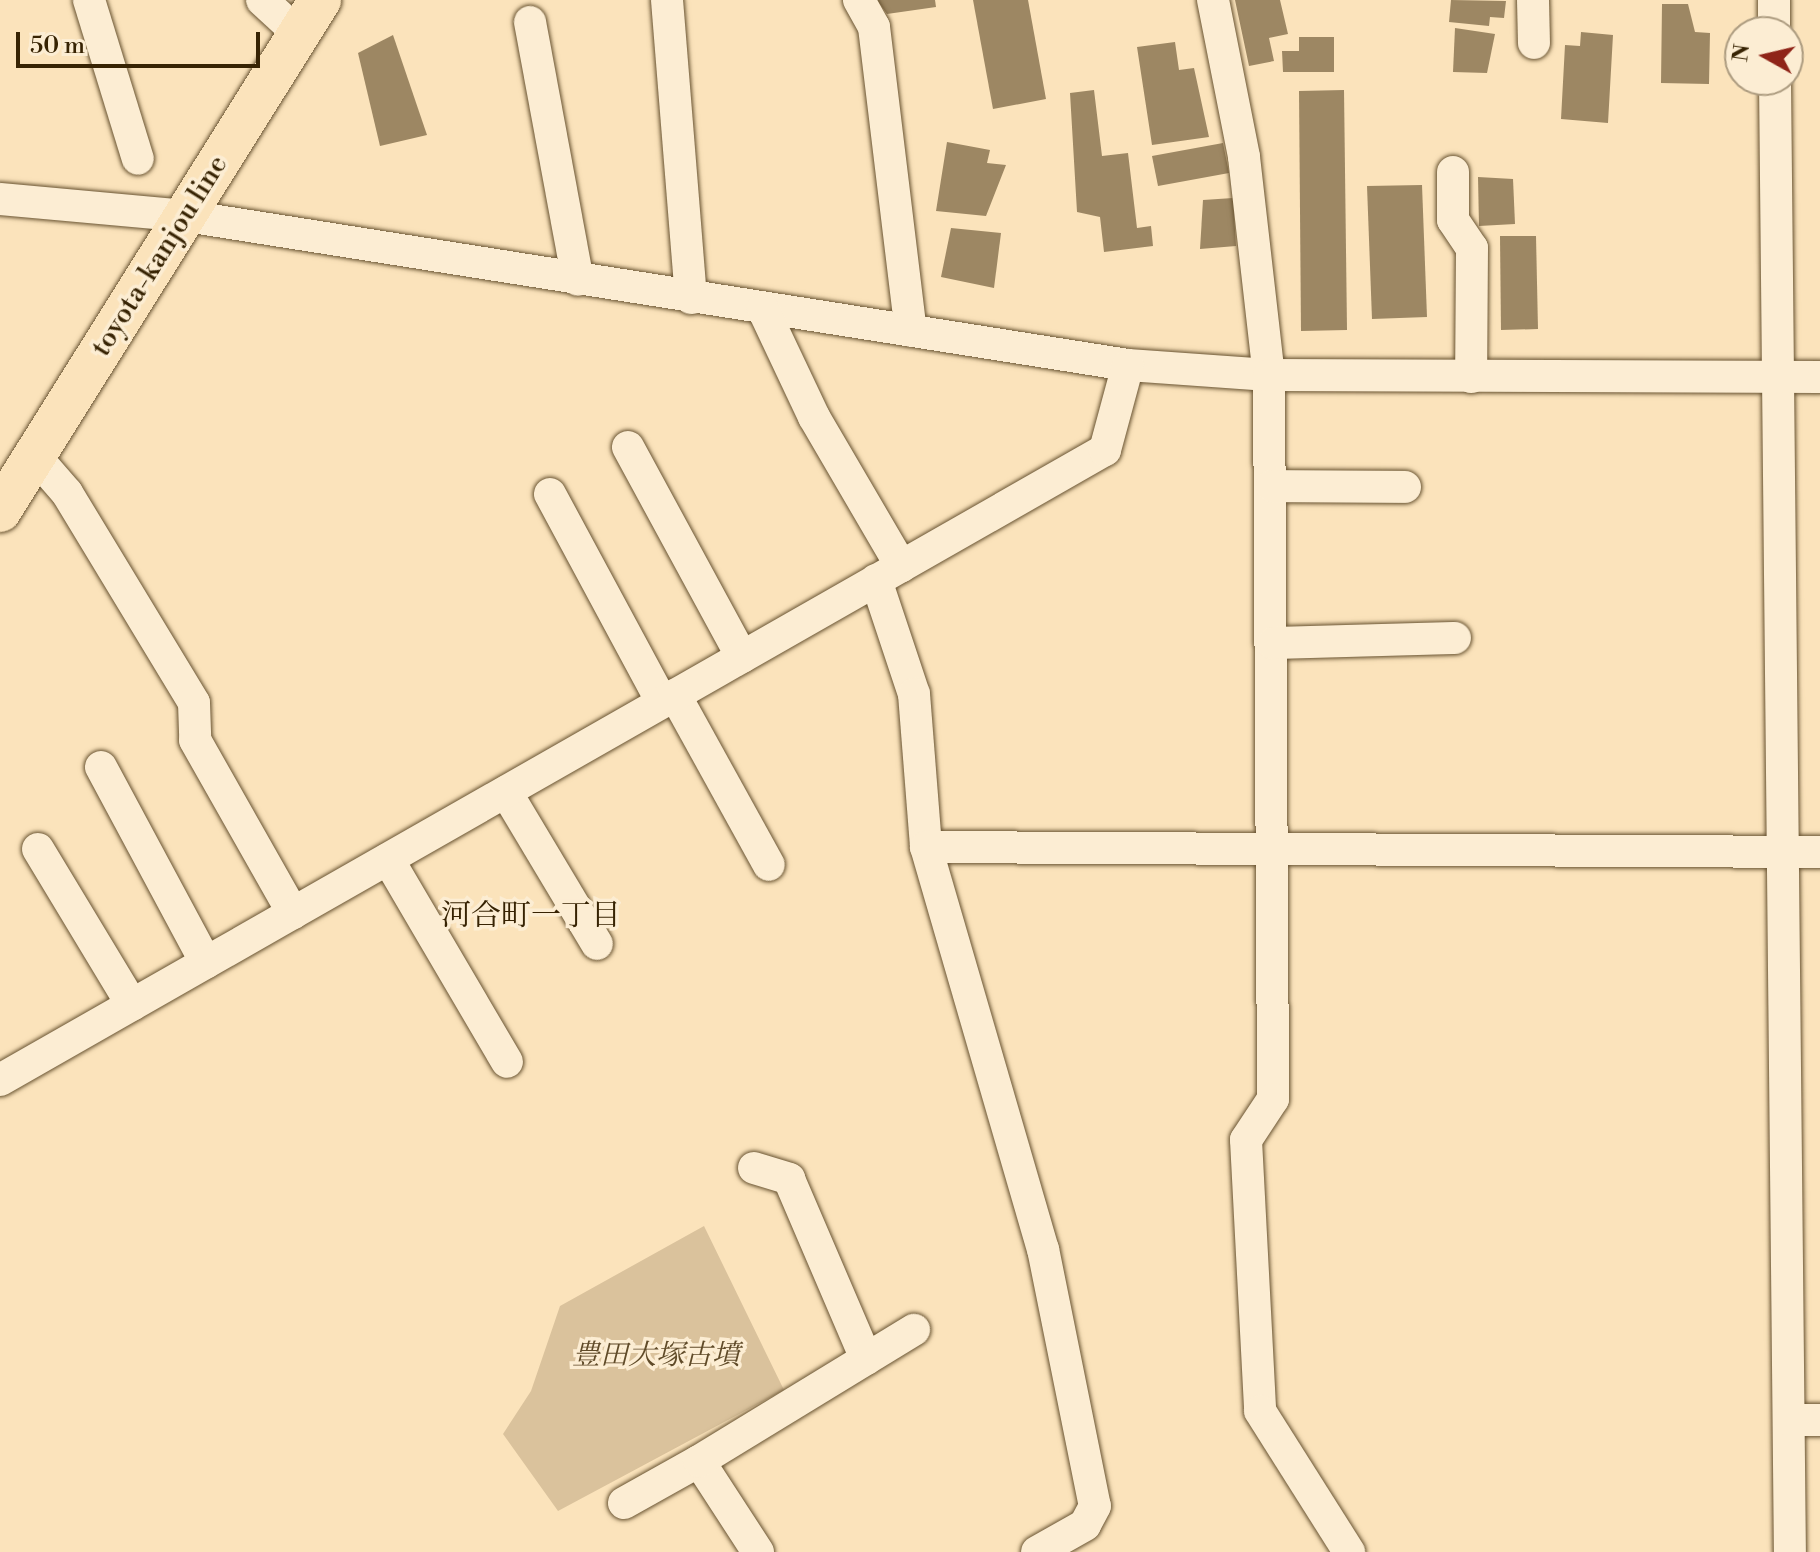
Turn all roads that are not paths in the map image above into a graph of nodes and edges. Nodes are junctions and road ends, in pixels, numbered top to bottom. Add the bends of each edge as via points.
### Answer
1 (89, 0) edge
2 (262, 0) edge
3 (667, 0) edge
4 (859, 0) edge
5 (1213, 0) edge
6 (1533, 0) edge
7 (310, 17) edge
8 (530, 22) dead end
9 (1534, 43) dead end
10 (1775, 96) edge
11 (138, 159) dead end
12 (1453, 172) dead end
13 (0, 199) edge
14 (186, 216) junction
15 (578, 280) junction
16 (691, 298) junction
17 (763, 309) junction
18 (911, 331) junction
19 (1128, 365) junction
20 (1269, 375) junction
21 (1471, 377) junction
22 (1820, 377) edge
23 (1782, 378) junction
24 (628, 447) dead end
25 (34, 455) junction
26 (1272, 486) junction
27 (1405, 487) dead end
28 (550, 494) dead end
29 (0, 511) edge
30 (888, 573) junction
31 (1455, 638) dead end
32 (1273, 643) junction
33 (742, 657) junction
34 (668, 699) junction
35 (101, 767) dead end
36 (506, 792) junction
37 (926, 847) junction
38 (38, 849) dead end
39 (1277, 850) junction
40 (1820, 852) edge
41 (1782, 853) junction
42 (388, 859) junction
43 (769, 865) dead end
44 (293, 913) junction
45 (597, 944) dead end
46 (206, 963) junction
47 (132, 1005) junction
48 (507, 1062) dead end
49 (0, 1080) edge
50 (754, 1168) dead end
51 (914, 1330) dead end
52 (866, 1359) junction
53 (1805, 1420) edge
54 (699, 1461) junction
55 (624, 1503) dead end
56 (758, 1552) edge
57 (1037, 1552) edge
58 (1349, 1552) edge
59 (1790, 1552) edge

1 - 11 street
2 - 7 street
3 - 16 street
4 - 18 street via 874,27
5 - 20 street via 1244,157
6 - 9 street
7 - 14 main road, toyota-kanjou line
8 - 15 street
10 - 23 street
12 - 21 street via 1453,220 1472,248
13 - 14 street
14 - 15 street
14 - 25 main road, toyota-kanjou line
15 - 16 street
16 - 17 street
17 - 18 street
17 - 30 street
18 - 19 street
19 - 20 street
19 - 30 street via 1105,450
20 - 21 street
20 - 26 street
21 - 23 street
22 - 23 street
23 - 41 street
24 - 33 street
25 - 29 main road, toyota-kanjou line
25 - 44 street via 67,493 194,703 195,740
26 - 27 street
26 - 32 street
28 - 34 street
30 - 33 street
30 - 37 street via 914,694
31 - 32 street
32 - 39 street
33 - 34 street
34 - 36 street
34 - 43 street
35 - 46 street
36 - 42 street
36 - 45 street
37 - 39 street
37 - 57 street via 1043,1249 1095,1506 1085,1525
38 - 47 street
39 - 41 street
39 - 58 street via 1273,1099 1246,1140 1260,1411
40 - 41 street
41 - 53 street
42 - 44 street
42 - 48 street
44 - 46 street
46 - 47 street
47 - 49 street
50 - 52 street via 789,1179
51 - 52 street
52 - 54 street
53 - 59 street
54 - 55 street
54 - 56 street

